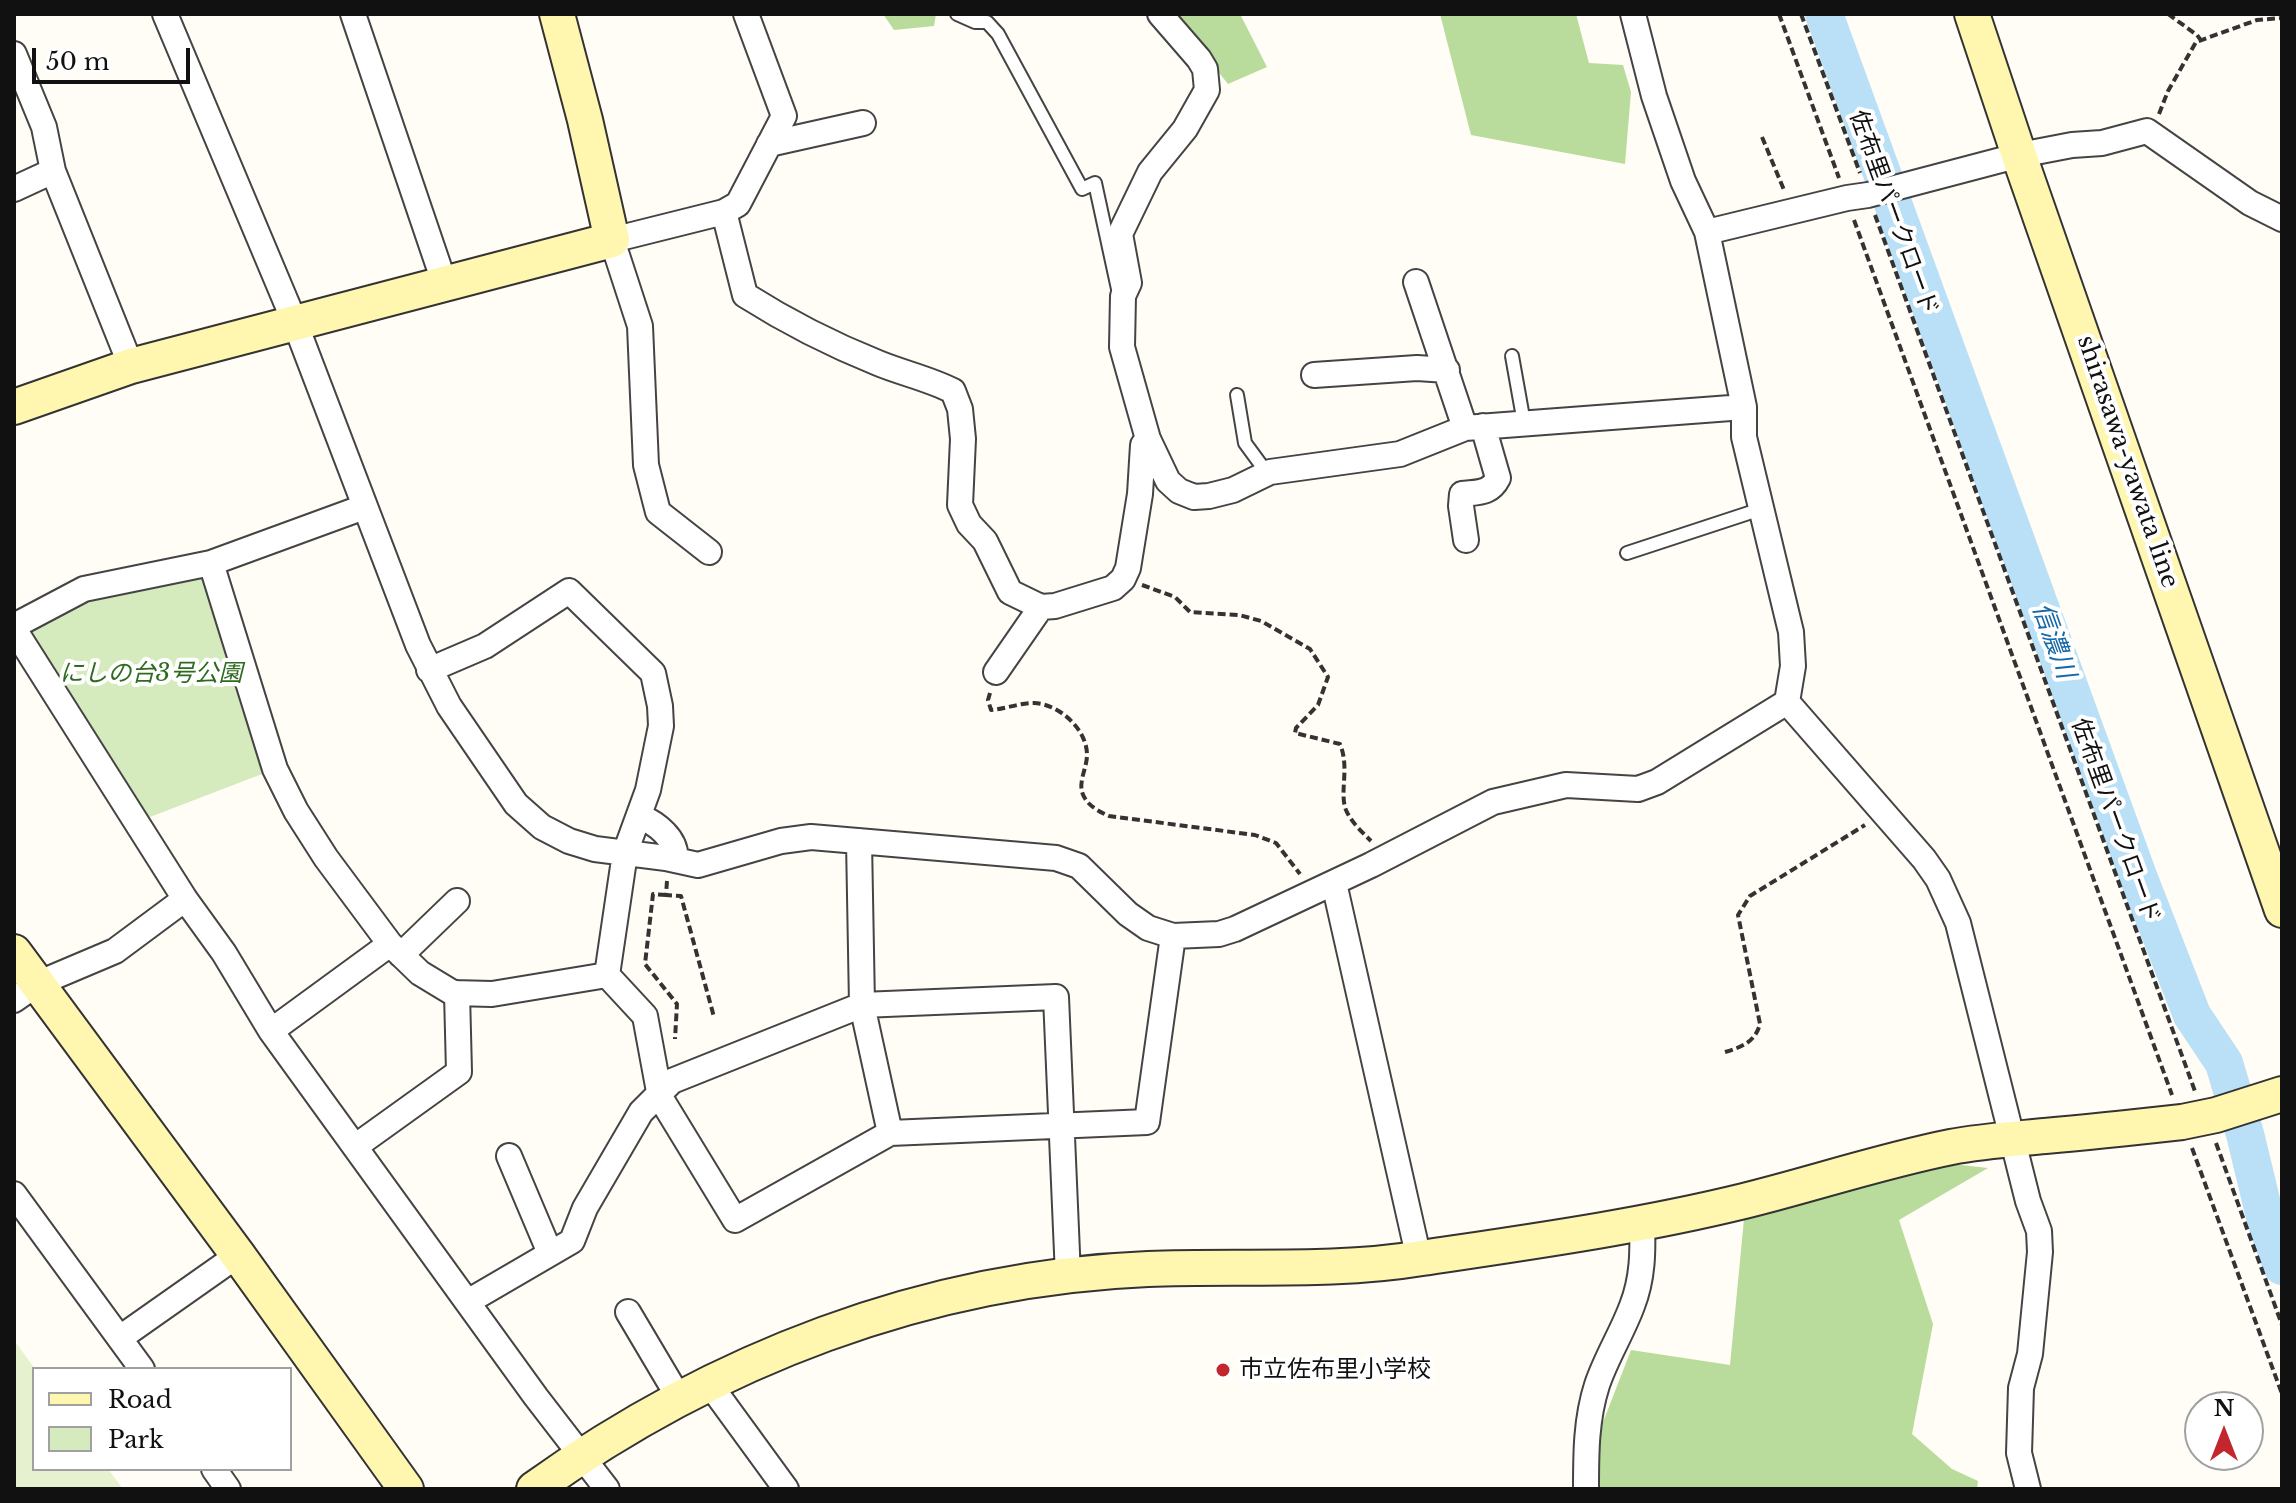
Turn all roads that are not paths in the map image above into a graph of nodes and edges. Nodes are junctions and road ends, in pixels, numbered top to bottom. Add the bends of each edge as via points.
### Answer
1 (165, 14) edge
2 (353, 14) edge
3 (557, 14) edge
4 (746, 14) edge
5 (957, 14) edge
6 (1160, 14) edge
7 (1633, 14) edge
8 (1972, 14) edge
9 (14, 54) edge
10 (863, 123) dead end
11 (769, 144) junction
12 (2020, 155) junction
13 (53, 171) junction
14 (14, 189) edge
15 (724, 212) junction
16 (2282, 219) edge
17 (1707, 232) junction
18 (612, 240) junction
19 (444, 282) junction
20 (1416, 282) dead end
21 (1123, 296) junction
22 (295, 323) junction
23 (1512, 356) dead end
24 (131, 366) junction
25 (1447, 370) junction
26 (1314, 375) dead end
27 (1237, 395) dead end
28 (14, 407) edge
29 (1744, 407) junction
30 (1524, 423) junction
31 (1474, 427) junction
32 (1148, 439) junction
33 (1267, 473) junction
34 (364, 507) junction
35 (1761, 509) junction
36 (1466, 540) dead end
37 (709, 552) dead end
38 (1627, 553) dead end
39 (211, 563) junction
40 (1041, 607) junction
41 (14, 627) edge
42 (429, 670) junction
43 (996, 672) road end
44 (1787, 702) junction
45 (639, 816) junction
46 (859, 841) junction
47 (625, 853) junction
48 (672, 859) junction
49 (1323, 888) junction
50 (185, 899) junction
51 (457, 901) dead end
52 (2282, 910) edge
53 (1173, 936) junction
54 (396, 950) junction
55 (14, 952) edge
56 (607, 975) junction
57 (25, 992) edge
58 (457, 993) junction
59 (862, 1005) junction
60 (271, 1031) junction
61 (659, 1092) junction
62 (2269, 1098) edge
63 (1061, 1126) junction
64 (890, 1133) junction
65 (2013, 1139) junction
66 (356, 1146) junction
67 (509, 1156) dead end
68 (14, 1194) edge
69 (1642, 1221) junction
70 (550, 1253) junction
71 (238, 1255) junction
72 (1419, 1259) junction
73 (1068, 1276) junction
74 (469, 1301) junction
75 (628, 1312) dead end
76 (120, 1338) junction
77 (141, 1367) edge
78 (693, 1390) junction
79 (580, 1456) junction
80 (215, 1471) edge
81 (228, 1489) edge
82 (406, 1489) edge
83 (534, 1489) edge
84 (607, 1489) edge
85 (786, 1489) edge
86 (1586, 1489) edge
87 (2028, 1489) edge

1 - 22 street
2 - 19 street
3 - 18 street
4 - 11 street via 784,116
5 - 21 lane via 987,22 998,34 1082,189 1095,183
6 - 21 street via 1199,59 1207,90 1185,129 1150,172 1120,234 1129,283
7 - 17 street via 1654,96
8 - 12 street, shirasawa-yawata line
9 - 13 street via 44,127
10 - 11 street
11 - 15 street via 738,204
12 - 16 street via 2147,131 2250,203
12 - 17 street
12 - 52 street, shirasawa-yawata line
13 - 14 street
13 - 24 street
15 - 18 street
15 - 40 street via 745,295 875,362 953,391 963,439 960,505 1010,592
17 - 29 street
18 - 19 street
18 - 37 street via 640,326 646,465 658,512
19 - 22 street
20 - 25 street
21 - 32 street via 1122,347
22 - 24 street
22 - 34 street
23 - 30 lane
24 - 28 street
25 - 26 street
25 - 31 street
27 - 33 lane via 1245,443
29 - 30 street
29 - 35 street via 1744,437
30 - 31 street
31 - 33 street via 1400,454
31 - 36 street via 1498,478 1493,488 1462,494
32 - 33 street via 1168,481 1194,497 1233,490
32 - 40 street via 1123,579 1113,588
34 - 39 street
34 - 42 street
35 - 38 lane
35 - 44 street via 1791,632
39 - 41 street via 84,589
39 - 54 street via 275,769 326,858
40 - 43 street
41 - 50 street
42 - 45 street via 485,646 569,591 653,673 661,726
42 - 47 street via 516,804 569,841
44 - 49 street via 1657,782 1638,789 1539,789 1474,811
44 - 65 street via 1938,879 1958,923
45 - 47 street
45 - 48 street via 671,841 676,852
46 - 48 street via 811,837 698,865
46 - 53 street via 1056,858 1079,866 1148,928
46 - 59 street
47 - 48 street
47 - 56 street
49 - 53 street via 1219,934
49 - 72 street
50 - 57 street via 115,951
50 - 60 street
51 - 54 street
53 - 63 street via 1147,1122
54 - 58 street via 420,973
54 - 60 street
55 - 57 street
56 - 58 street via 492,994
56 - 61 street via 645,1016
57 - 71 street
58 - 66 street via 459,1072
59 - 61 street via 672,1081
59 - 63 street via 1056,997
59 - 64 street
60 - 66 street
61 - 64 street via 735,1220
61 - 70 street via 641,1112 593,1194 572,1241
62 - 65 street via 2201,1118
63 - 64 street
63 - 73 street
65 - 69 street via 1955,1146
65 - 87 street via 2040,1252 2019,1418 2019,1453
66 - 74 street
67 - 70 street
68 - 76 street
69 - 72 street
69 - 86 street via 1640,1278 1597,1384 1587,1430
70 - 74 street
71 - 76 street
71 - 82 street
72 - 73 street via 1355,1267 1146,1269
73 - 78 street via 920,1303 770,1354
74 - 79 street
75 - 78 street
76 - 77 street
78 - 79 street
78 - 85 street
79 - 83 street
79 - 84 street
80 - 81 street

